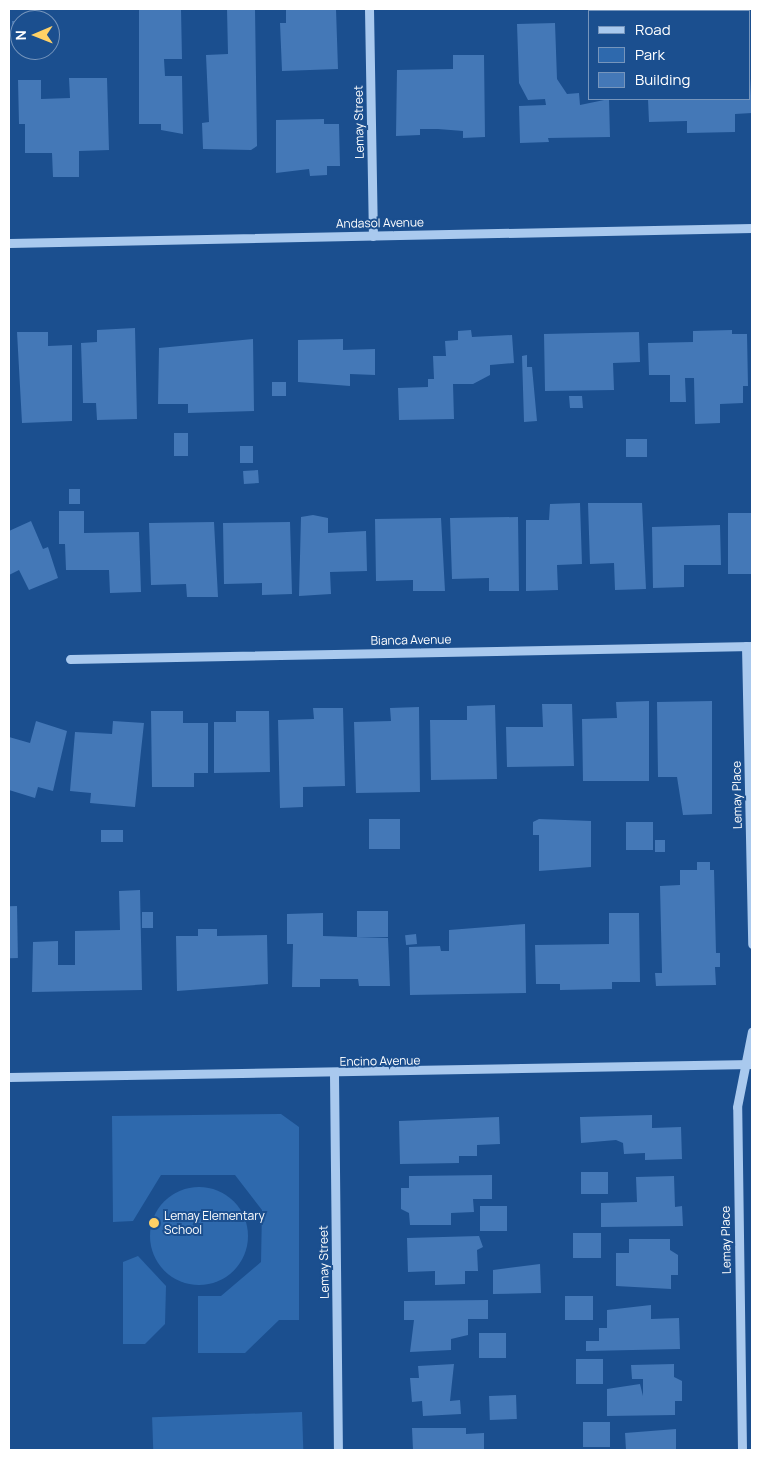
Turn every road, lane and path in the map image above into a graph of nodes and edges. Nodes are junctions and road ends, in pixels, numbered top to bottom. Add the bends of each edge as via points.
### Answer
1 (369, 9) edge
2 (752, 228) edge
3 (373, 236) junction
4 (9, 243) edge
5 (749, 646) edge
6 (70, 659) dead end
7 (752, 944) edge
8 (752, 1031) edge
9 (749, 1065) edge
10 (334, 1074) junction
11 (9, 1077) edge
12 (338, 1450) edge
13 (742, 1450) edge

1 - 3 street, Lemay Street
2 - 3 street, Andasol Avenue
3 - 4 street, Andasol Avenue
5 - 6 street, Bianca Avenue
5 - 7 street, Lemay Place
8 - 9 street, Lemay Place
9 - 10 street, Encino Avenue
9 - 13 street, Lemay Place via 736,1107
10 - 11 street, Encino Avenue
10 - 12 street, Lemay Street

